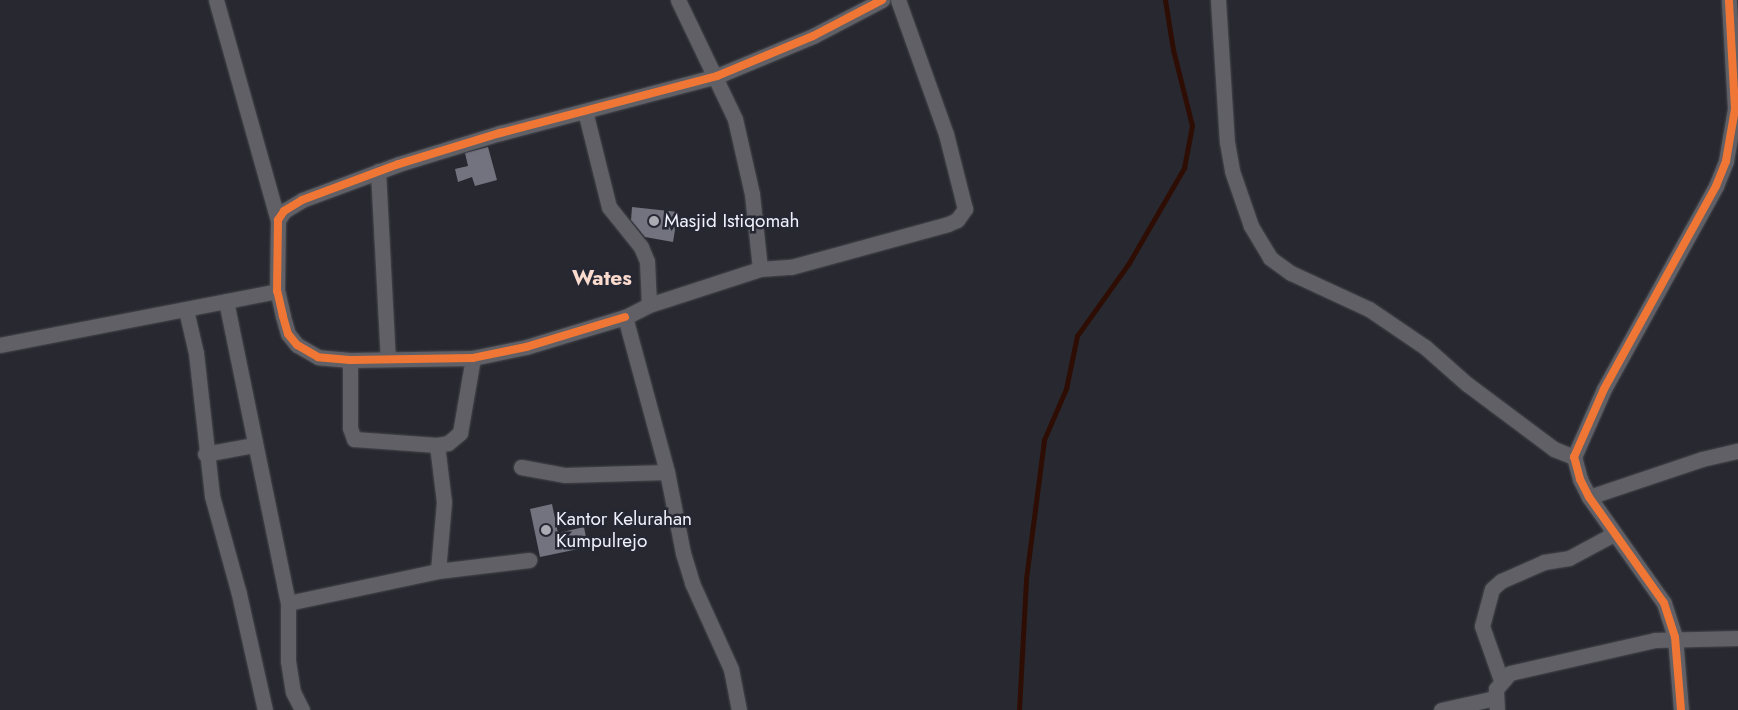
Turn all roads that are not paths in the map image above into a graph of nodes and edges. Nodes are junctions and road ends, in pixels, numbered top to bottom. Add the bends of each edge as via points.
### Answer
1 (216, 0) edge
2 (678, 0) edge
3 (882, 0) edge
4 (898, 0) edge
5 (1218, 0) edge
6 (1729, 0) edge
7 (716, 76) junction
8 (585, 111) junction
9 (378, 171) junction
10 (278, 220) junction
11 (760, 269) junction
12 (277, 291) junction
13 (226, 301) junction
14 (649, 305) junction
15 (186, 310) junction
16 (625, 317) junction
17 (0, 345) edge
18 (473, 358) junction
19 (388, 359) junction
20 (350, 360) junction
21 (254, 445) junction
22 (437, 445) junction
23 (1738, 451) edge
24 (205, 454) junction
25 (1574, 458) junction
26 (521, 467) dead end
27 (667, 472) junction
28 (1589, 497) junction
29 (1614, 534) junction
30 (529, 560) dead end
31 (438, 571) junction
32 (288, 603) junction
33 (1675, 637) junction
34 (1738, 638) edge
35 (1501, 680) junction
36 (1496, 704) edge
37 (265, 710) edge
38 (302, 710) edge
39 (739, 710) edge
40 (1440, 710) edge
41 (1681, 710) edge

1 - 10 street
2 - 7 street
3 - 7 street via 812,36
4 - 11 street via 943,125 963,190 965,209 957,220 948,224 791,267
5 - 25 street via 1227,142 1232,171 1251,226 1270,258 1291,273 1369,309 1425,347 1554,449
6 - 25 street via 1735,109 1726,161 1716,186 1600,396
7 - 8 street
7 - 11 street via 741,140 757,224
8 - 9 street via 500,133
8 - 14 street via 609,207 641,247 648,261
9 - 10 street via 302,200 284,211
9 - 19 street
10 - 12 street
11 - 14 street
12 - 13 street
12 - 20 street via 288,334 297,345 318,357
13 - 15 street
13 - 21 street
14 - 16 street
15 - 17 street
15 - 24 street via 201,390
16 - 18 street via 526,347
16 - 27 street
18 - 19 street
18 - 22 street via 460,433 448,443
19 - 20 street
20 - 22 street via 350,420 354,439
21 - 24 street
21 - 32 street
22 - 31 street via 444,502
23 - 28 street via 1702,459
24 - 37 street via 212,496 239,594
25 - 28 street
26 - 27 street via 565,475
27 - 39 street via 692,583 723,648
28 - 29 street
29 - 33 street via 1658,591
29 - 35 street via 1569,558 1544,562 1501,580 1492,589 1482,626
30 - 31 street
31 - 32 street
32 - 38 street via 288,661 294,692
33 - 34 street
33 - 35 street via 1544,664 1510,673
33 - 41 street
35 - 36 street
36 - 40 street

